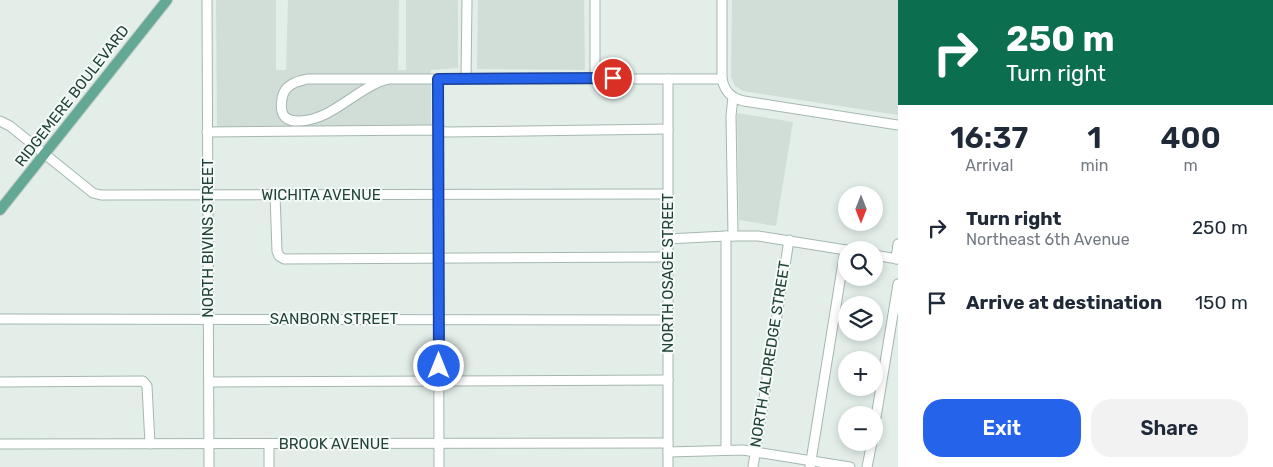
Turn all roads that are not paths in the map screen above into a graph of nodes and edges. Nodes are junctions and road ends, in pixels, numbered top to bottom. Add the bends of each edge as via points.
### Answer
1 (167, 0) edge
2 (466, 0) edge
3 (595, 0) edge
4 (722, 0) edge
5 (206, 3) edge
6 (595, 78) junction
7 (668, 78) junction
8 (389, 79) junction
9 (438, 79) junction
10 (466, 79) junction
11 (722, 79) junction
12 (733, 97) junction
13 (0, 121) edge
14 (898, 125) edge
15 (668, 129) junction
16 (439, 131) junction
17 (207, 132) junction
18 (45, 154) junction
19 (209, 194) junction
20 (668, 194) junction
21 (275, 195) junction
22 (439, 195) junction
23 (0, 210) edge
24 (730, 236) junction
25 (667, 239) junction
26 (789, 240) junction
27 (898, 244) edge
28 (838, 249) edge
29 (668, 257) junction
30 (883, 257) edge
31 (439, 258) junction
32 (897, 259) edge
33 (898, 284) edge
34 (840, 286) edge
35 (0, 319) edge
36 (439, 319) junction
37 (208, 320) junction
38 (668, 320) junction
39 (668, 380) junction
40 (0, 382) edge
41 (209, 382) junction
42 (439, 382) junction
43 (878, 406) edge
44 (0, 444) edge
45 (150, 444) junction
46 (209, 444) junction
47 (269, 444) junction
48 (439, 444) junction
49 (668, 447) junction
50 (726, 450) junction
51 (755, 451) junction
52 (871, 451) edge
53 (810, 464) edge
54 (209, 467) edge
55 (269, 467) edge
56 (439, 467) edge
57 (668, 467) edge
58 (753, 467) edge
59 (850, 467) edge
60 (868, 467) edge

1 - 18 main road, RIDGEMERE BOULEVARD
2 - 10 street
3 - 6 street
4 - 11 street
5 - 17 street, NORTH BIVINS STREET
6 - 7 street
6 - 10 street
7 - 11 street
7 - 15 street, NORTH OSAGE STREET
8 - 8 street via 307,79 294,82 282,96 282,112 291,121 313,119 331,112 377,82
8 - 9 street
9 - 10 street
9 - 16 street
11 - 12 street via 726,91
12 - 14 street
12 - 24 street
13 - 18 street, WICHITA AVENUE
15 - 16 street
15 - 20 street, NORTH OSAGE STREET
16 - 17 street
16 - 22 street
17 - 19 street, NORTH BIVINS STREET
18 - 19 street, WICHITA AVENUE via 97,194
18 - 23 main road, RIDGEMERE BOULEVARD
19 - 21 street, WICHITA AVENUE
19 - 37 street, NORTH BIVINS STREET
20 - 22 street, WICHITA AVENUE
20 - 25 street, NORTH OSAGE STREET
21 - 22 street, WICHITA AVENUE
21 - 31 street via 276,250 284,259
22 - 31 street
24 - 25 street
24 - 26 street
24 - 50 street
25 - 29 street, NORTH OSAGE STREET
26 - 28 street
26 - 51 street, NORTH ALDREDGE STREET
27 - 32 street
29 - 31 street
29 - 38 street, NORTH OSAGE STREET
30 - 32 street
31 - 36 street
33 - 43 street
34 - 53 street
35 - 37 street, SANBORN STREET
36 - 37 street, SANBORN STREET
36 - 38 street, SANBORN STREET
36 - 42 street
37 - 41 street, NORTH BIVINS STREET
38 - 39 street, NORTH OSAGE STREET
39 - 42 street
39 - 49 street, NORTH OSAGE STREET
40 - 45 street via 142,381 147,386
41 - 42 street
41 - 46 street, NORTH BIVINS STREET
42 - 48 street
44 - 45 street, BROOK AVENUE
45 - 46 street, BROOK AVENUE
46 - 47 street, BROOK AVENUE
46 - 54 street, NORTH BIVINS STREET
47 - 48 street, BROOK AVENUE
47 - 55 street
48 - 49 street, BROOK AVENUE
48 - 56 street
49 - 50 street, BROOK AVENUE
49 - 57 street, NORTH OSAGE STREET
50 - 51 street, BROOK AVENUE
51 - 53 street, BROOK AVENUE
51 - 58 street, NORTH ALDREDGE STREET
52 - 60 street
53 - 59 street, BROOK AVENUE

